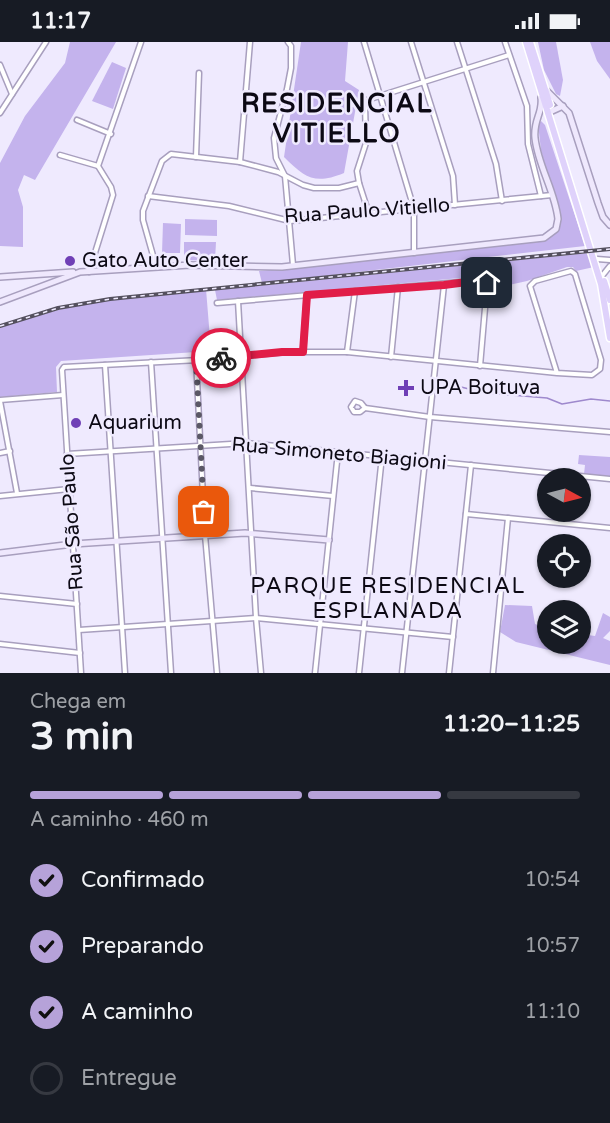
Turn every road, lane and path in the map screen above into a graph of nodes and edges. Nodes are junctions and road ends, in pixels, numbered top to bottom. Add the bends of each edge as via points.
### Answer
1 (46, 42) edge
2 (141, 42) edge
3 (250, 42) edge
4 (364, 42) edge
5 (411, 42) edge
6 (458, 42) edge
7 (505, 42) edge
8 (526, 42) edge
9 (530, 42) edge
10 (289, 44) edge
11 (509, 55) junction
12 (0, 65) edge
13 (465, 68) junction
14 (199, 73) dead end
15 (423, 82) junction
16 (542, 87) junction
17 (12, 95) junction
18 (380, 95) junction
19 (563, 106) junction
20 (0, 113) edge
21 (550, 113) junction
22 (77, 120) dead end
23 (535, 121) junction
24 (111, 134) junction
25 (60, 155) dead end
26 (196, 157) junction
27 (240, 162) junction
28 (98, 166) junction
29 (285, 176) junction
30 (359, 183) junction
31 (552, 195) junction
32 (148, 196) junction
33 (542, 196) junction
34 (502, 201) junction
35 (455, 205) junction
36 (414, 209) junction
37 (369, 214) junction
38 (290, 221) junction
39 (610, 225) edge
40 (414, 254) junction
41 (595, 258) junction
42 (610, 260) edge
43 (293, 266) junction
44 (610, 266) edge
45 (156, 267) junction
46 (80, 272) junction
47 (88, 272) junction
48 (50, 274) junction
49 (602, 276) junction
50 (0, 277) edge
51 (53, 282) junction
52 (444, 285) junction
53 (398, 287) junction
54 (355, 291) junction
55 (307, 295) junction
56 (610, 300) edge
57 (238, 301) junction
58 (0, 302) edge
59 (217, 303) dead end
60 (610, 338) edge
61 (303, 352) junction
62 (347, 352) junction
63 (241, 357) junction
64 (391, 357) junction
65 (196, 360) junction
66 (436, 361) junction
67 (151, 362) junction
68 (105, 365) junction
69 (480, 366) junction
70 (557, 373) junction
71 (63, 395) junction
72 (0, 400) edge
73 (365, 408) dead end
74 (430, 417) junction
75 (610, 432) edge
76 (247, 443) junction
77 (202, 446) junction
78 (157, 449) junction
79 (10, 451) junction
80 (111, 452) junction
81 (338, 452) junction
82 (0, 453) edge
83 (67, 454) junction
84 (382, 456) junction
85 (426, 461) junction
86 (471, 465) junction
87 (610, 479) edge
88 (250, 488) junction
89 (69, 489) junction
90 (17, 493) junction
91 (0, 496) edge
92 (333, 496) junction
93 (466, 514) junction
94 (508, 518) junction
95 (610, 528) edge
96 (251, 532) junction
97 (205, 535) junction
98 (162, 537) junction
99 (329, 540) junction
100 (117, 541) junction
101 (73, 544) junction
102 (0, 553) edge
103 (0, 596) edge
104 (77, 604) junction
105 (256, 618) junction
106 (213, 621) junction
107 (168, 624) junction
108 (320, 624) junction
109 (122, 627) junction
110 (364, 628) junction
111 (79, 630) junction
112 (406, 632) junction
113 (453, 637) junction
114 (0, 644) edge
115 (80, 653) junction
116 (81, 673) edge
117 (125, 673) edge
118 (171, 673) edge
119 (217, 673) edge
120 (261, 673) edge
121 (315, 673) edge
122 (359, 673) edge
123 (402, 673) edge
124 (449, 673) edge
125 (493, 673) edge

1 - 17 street
2 - 24 street
3 - 27 street
4 - 18 street
5 - 15 street
6 - 13 street
7 - 11 street
8 - 16 main road
9 - 16 main road
10 - 29 street via 291,68 274,135 276,158
11 - 13 street
11 - 33 street via 527,106 528,144
12 - 17 street
13 - 15 street
13 - 34 street via 496,164
14 - 26 street
15 - 18 street
15 - 35 street via 453,176
16 - 19 main road
16 - 21 main road
16 - 23 main road via 542,107
17 - 20 street
18 - 30 street via 365,104 366,143 357,171
18 - 36 street
19 - 21 main road
19 - 39 main road via 572,122 600,210
21 - 23 main road
21 - 41 main road
22 - 24 street
23 - 31 main road via 536,144
24 - 28 street
25 - 28 street
26 - 27 street
26 - 32 street via 166,156
27 - 29 street
28 - 47 street via 113,195
29 - 30 street via 314,188
29 - 38 street
30 - 37 street
31 - 33 street, Rua Paulo Vitiello
31 - 40 main road via 557,223 546,238
32 - 38 street, Rua Paulo Vitiello via 229,206
32 - 45 street via 143,220
33 - 34 street, Rua Paulo Vitiello
34 - 35 street, Rua Paulo Vitiello
35 - 36 street, Rua Paulo Vitiello
36 - 37 street, Rua Paulo Vitiello
36 - 40 street
37 - 38 street, Rua Paulo Vitiello
38 - 43 street
40 - 43 main road
41 - 42 street
41 - 49 main road
41 - 60 main road
43 - 45 main road
44 - 49 street
45 - 47 main road
46 - 47 main road
46 - 48 main road
46 - 51 main road
48 - 50 main road
48 - 51 main road
49 - 56 main road
51 - 58 main road
52 - 53 street
52 - 66 street
52 - 69 street via 482,280 488,285
53 - 54 street
53 - 64 street
54 - 55 street
54 - 62 street
55 - 57 street
55 - 61 street
57 - 59 street
57 - 63 street
61 - 62 street
61 - 63 street
62 - 64 street
63 - 65 street
63 - 76 street
64 - 66 street
65 - 67 street
65 - 77 street
66 - 69 street
66 - 74 street
67 - 68 street
67 - 78 street
68 - 71 street, Rua São Paulo via 66,366 62,370
68 - 80 street
69 - 70 street
70 - 70 street via 531,285 572,271 601,360 600,369 594,375
71 - 72 street
71 - 83 street, Rua São Paulo
72 - 79 street
73 - 74 street
74 - 75 street
74 - 85 street
76 - 77 street, Rua Simoneto Biagioni
76 - 81 street, Rua Simoneto Biagioni
76 - 88 street
77 - 78 street, Rua Simoneto Biagioni
77 - 97 street
78 - 80 street, Rua Simoneto Biagioni
78 - 98 street
79 - 82 street
79 - 90 street
80 - 83 street, Rua Simoneto Biagioni
80 - 100 street
81 - 84 street, Rua Simoneto Biagioni
81 - 92 street
83 - 89 street, Rua São Paulo
84 - 85 street, Rua Simoneto Biagioni
84 - 110 street
85 - 86 street, Rua Simoneto Biagioni
85 - 112 street
86 - 87 street, Rua Simoneto Biagioni
86 - 93 street
88 - 92 street
88 - 96 street
89 - 90 street
89 - 101 street, Rua São Paulo
90 - 91 street
92 - 99 street
93 - 94 street
93 - 113 street
94 - 95 street
94 - 125 street
96 - 97 main road
96 - 99 main road
96 - 105 street
97 - 98 main road
97 - 106 street
98 - 100 main road
98 - 107 street
99 - 108 street
100 - 101 main road
100 - 109 street
101 - 102 main road
101 - 104 street, Rua São Paulo
103 - 104 street
104 - 111 street, Rua São Paulo
105 - 106 street
105 - 108 street
105 - 120 street
106 - 107 street
106 - 119 street
107 - 109 street
107 - 118 street
108 - 110 street
108 - 121 street
109 - 111 street
109 - 117 street
110 - 112 street
110 - 122 street
111 - 115 street, Rua São Paulo
112 - 113 street
112 - 123 street
113 - 124 street
114 - 115 street
115 - 116 street, Rua São Paulo

